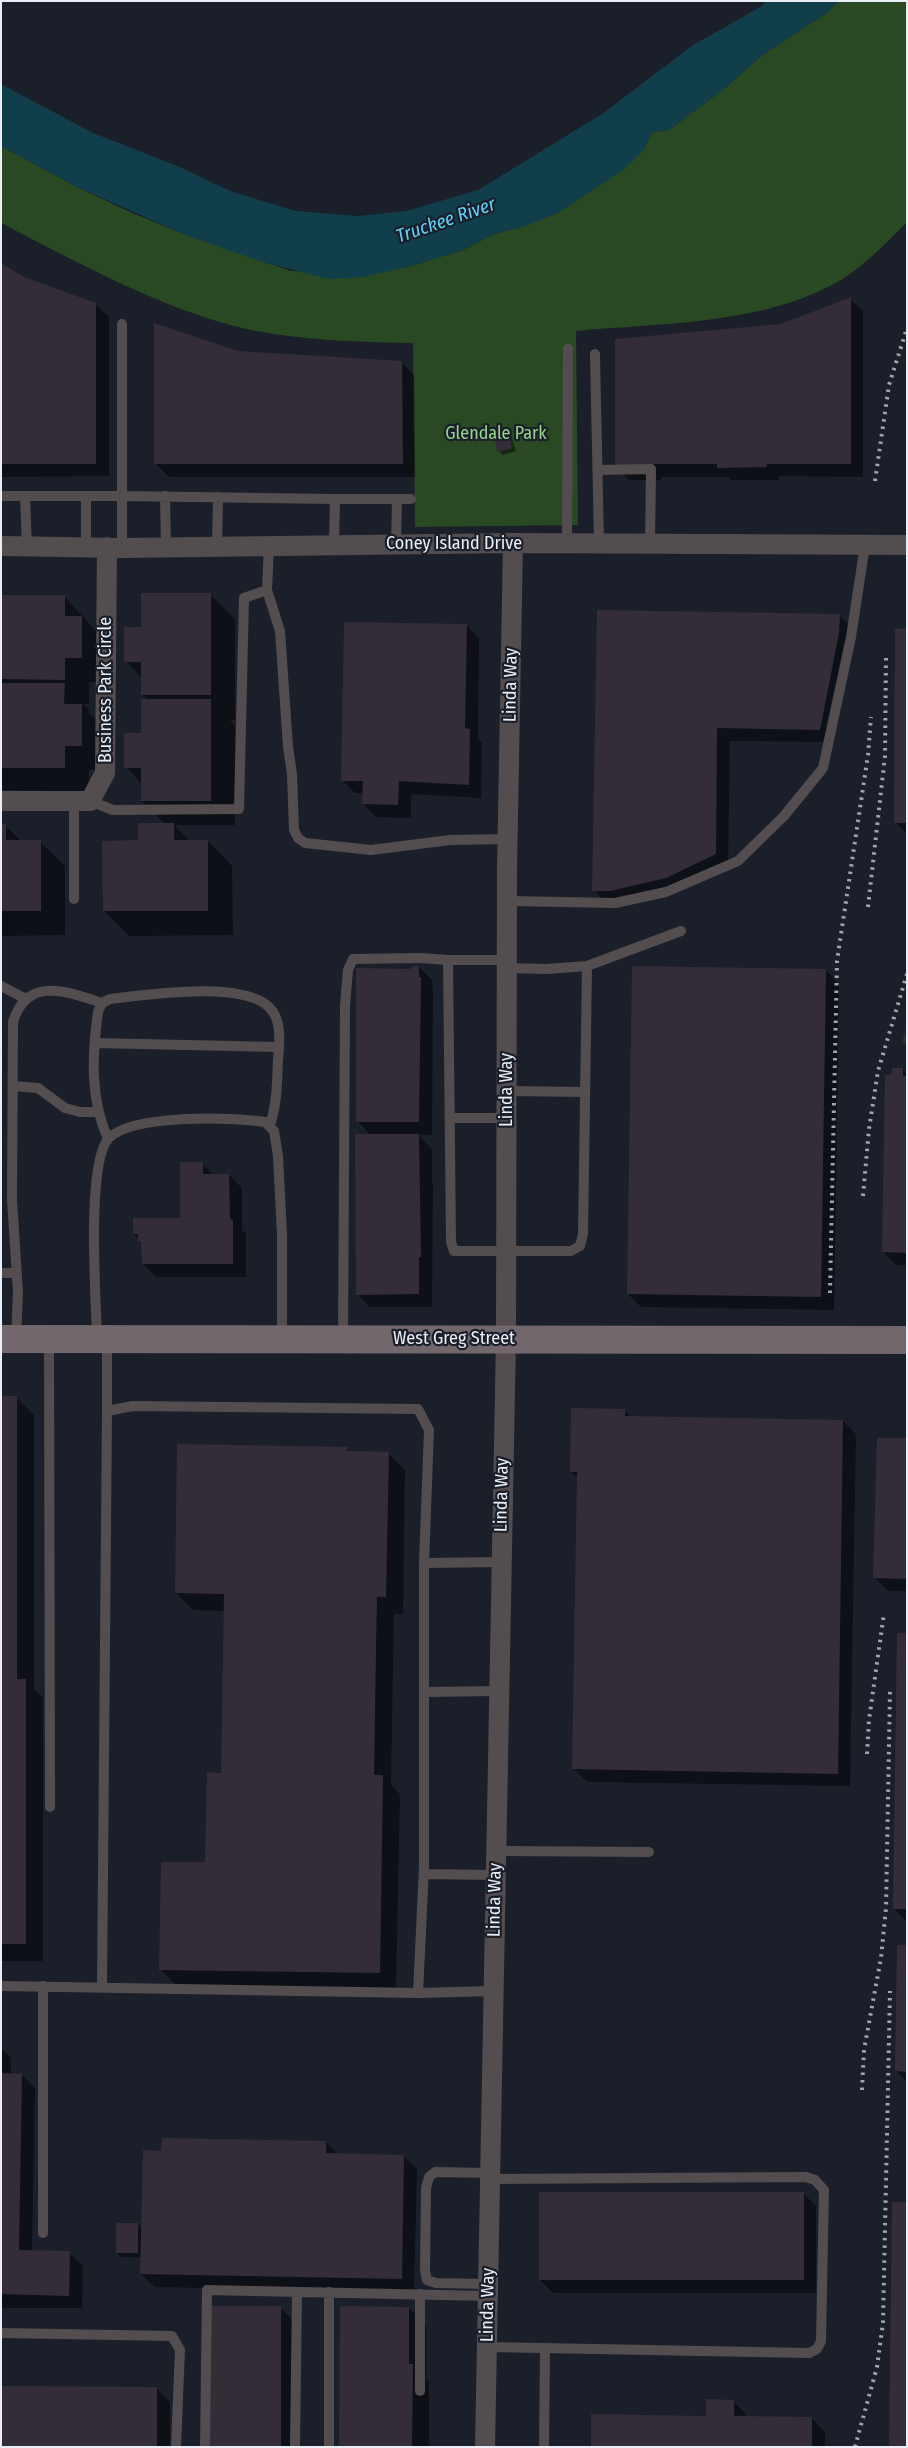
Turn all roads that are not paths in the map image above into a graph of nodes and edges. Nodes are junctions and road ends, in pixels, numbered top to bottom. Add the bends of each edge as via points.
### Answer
1 (122, 324) dead end
2 (568, 349) dead end
3 (595, 354) dead end
4 (598, 470) junction
5 (1, 496) edge
6 (25, 496) junction
7 (86, 496) junction
8 (122, 496) junction
9 (166, 496) junction
10 (218, 498) junction
11 (336, 499) junction
12 (397, 499) junction
13 (411, 499) dead end
14 (513, 543) junction
15 (567, 543) junction
16 (396, 544) junction
17 (599, 544) junction
18 (650, 544) junction
19 (334, 545) junction
20 (865, 545) junction
21 (907, 545) edge
22 (1, 546) edge
23 (217, 546) junction
24 (269, 546) junction
25 (26, 547) junction
26 (86, 547) junction
27 (166, 547) junction
28 (114, 548) junction
29 (267, 590) junction
30 (1, 801) edge
31 (82, 801) junction
32 (508, 839) junction
33 (74, 899) dead end
34 (507, 901) junction
35 (681, 932) dead end
36 (448, 960) junction
37 (507, 964) junction
38 (588, 966) junction
39 (1, 986) edge
40 (24, 998) junction
41 (102, 1003) junction
42 (95, 1043) junction
43 (278, 1047) junction
44 (13, 1086) junction
45 (507, 1091) junction
46 (585, 1092) junction
47 (98, 1112) junction
48 (450, 1118) junction
49 (506, 1118) junction
50 (270, 1125) junction
51 (108, 1139) junction
52 (506, 1251) junction
53 (1, 1273) edge
54 (16, 1273) junction
55 (9, 1339) edge
56 (282, 1339) junction
57 (506, 1339) junction
58 (49, 1340) junction
59 (102, 1340) junction
60 (343, 1340) junction
61 (907, 1340) edge
62 (107, 1411) junction
63 (501, 1562) junction
64 (424, 1563) junction
65 (499, 1691) junction
66 (425, 1692) junction
67 (50, 1807) dead end
68 (496, 1851) junction
69 (649, 1852) dead end
70 (424, 1874) junction
71 (496, 1875) junction
72 (1, 1986) edge
73 (43, 1986) junction
74 (102, 1986) junction
75 (494, 1992) junction
76 (418, 1993) junction
77 (490, 2176) junction
78 (42, 2233) dead end
79 (488, 2290) junction
80 (297, 2292) junction
81 (329, 2292) junction
82 (420, 2294) junction
83 (1, 2333) edge
84 (487, 2347) junction
85 (545, 2348) junction
86 (420, 2391) dead end
87 (176, 2447) edge
88 (205, 2447) edge
89 (295, 2447) edge
90 (329, 2447) edge
91 (486, 2447) edge
92 (544, 2447) edge

1 - 8 lane
2 - 15 lane
3 - 4 lane
4 - 17 lane
4 - 18 lane via 651,469
5 - 6 lane
6 - 7 lane
6 - 25 lane
7 - 8 lane
7 - 26 lane
8 - 9 lane
8 - 28 lane
9 - 10 lane
9 - 27 lane
10 - 11 lane
10 - 23 lane
11 - 12 lane
11 - 19 lane
12 - 13 lane
12 - 16 lane
14 - 15 street, Coney Island Drive
14 - 16 street, Coney Island Drive
14 - 32 street, Linda Way
15 - 17 street, Coney Island Drive
16 - 19 street, Coney Island Drive
17 - 18 street, Coney Island Drive
18 - 20 street, Coney Island Drive
19 - 24 street, Coney Island Drive
20 - 21 street, Coney Island Drive
20 - 34 lane via 851,637 823,768 784,816 738,861 666,892 615,903
22 - 25 street, Coney Island Drive
23 - 24 street, Coney Island Drive
23 - 27 street, Coney Island Drive
24 - 29 lane
25 - 26 street, Coney Island Drive
26 - 28 street, Coney Island Drive
27 - 28 street, Coney Island Drive
28 - 31 street, Business Park Circle via 105,773
29 - 31 lane via 244,598 239,809 112,810
29 - 32 lane via 280,631 294,830 298,838 305,843 370,850 450,840
30 - 31 street
31 - 33 lane
32 - 34 street, Linda Way
34 - 37 street, Linda Way
35 - 38 lane
36 - 37 lane
36 - 48 lane
36 - 60 lane via 353,959 348,970 345,1005
37 - 38 lane via 548,969
37 - 45 street, Linda Way
38 - 46 lane
39 - 40 lane
40 - 41 lane via 35,992 64,990
40 - 44 lane via 14,1022
41 - 42 lane
41 - 43 lane via 110,998 170,992 211,991 250,996 273,1010 278,1020
42 - 43 lane
42 - 47 lane via 93,1085
43 - 50 lane via 275,1111
44 - 47 lane via 38,1088 65,1108
44 - 54 lane via 12,1200
45 - 46 lane
45 - 49 street, Linda Way
46 - 52 lane via 583,1234 580,1246 571,1251
47 - 51 lane
48 - 49 lane
48 - 52 lane via 451,1242 454,1251
49 - 52 street, Linda Way
50 - 51 lane via 248,1119 163,1121 119,1130
50 - 56 lane via 274,1131 279,1164
51 - 59 lane via 100,1154 97,1172 95,1249
52 - 57 street, Linda Way
53 - 54 lane
54 - 55 lane
55 - 58 main road, West Greg Street
56 - 59 main road, West Greg Street
56 - 60 main road, West Greg Street
57 - 60 main road, West Greg Street
57 - 61 main road, West Greg Street
57 - 63 street, Linda Way
58 - 59 main road, West Greg Street
58 - 67 lane
59 - 62 lane
62 - 64 lane via 133,1406 418,1408 429,1430
62 - 74 lane
63 - 64 lane
63 - 65 street, Linda Way
64 - 66 lane
65 - 66 lane
65 - 68 street, Linda Way
66 - 70 lane
68 - 69 lane
68 - 71 street, Linda Way
70 - 71 lane
70 - 76 lane
71 - 75 street, Linda Way
72 - 73 lane
73 - 74 lane
73 - 78 lane
74 - 76 lane
75 - 76 lane
75 - 77 street, Linda Way
77 - 79 street, Linda Way
77 - 79 lane via 435,2172 429,2177 426,2188 427,2280
77 - 85 lane via 806,2178 815,2180 824,2190 821,2341 810,2353
79 - 82 lane
79 - 84 street, Linda Way
80 - 81 lane
80 - 88 lane via 207,2290
80 - 89 lane
81 - 82 lane
81 - 90 lane
82 - 86 lane
83 - 87 lane via 172,2336 180,2350
84 - 85 lane
84 - 91 street, Linda Way
85 - 92 lane

